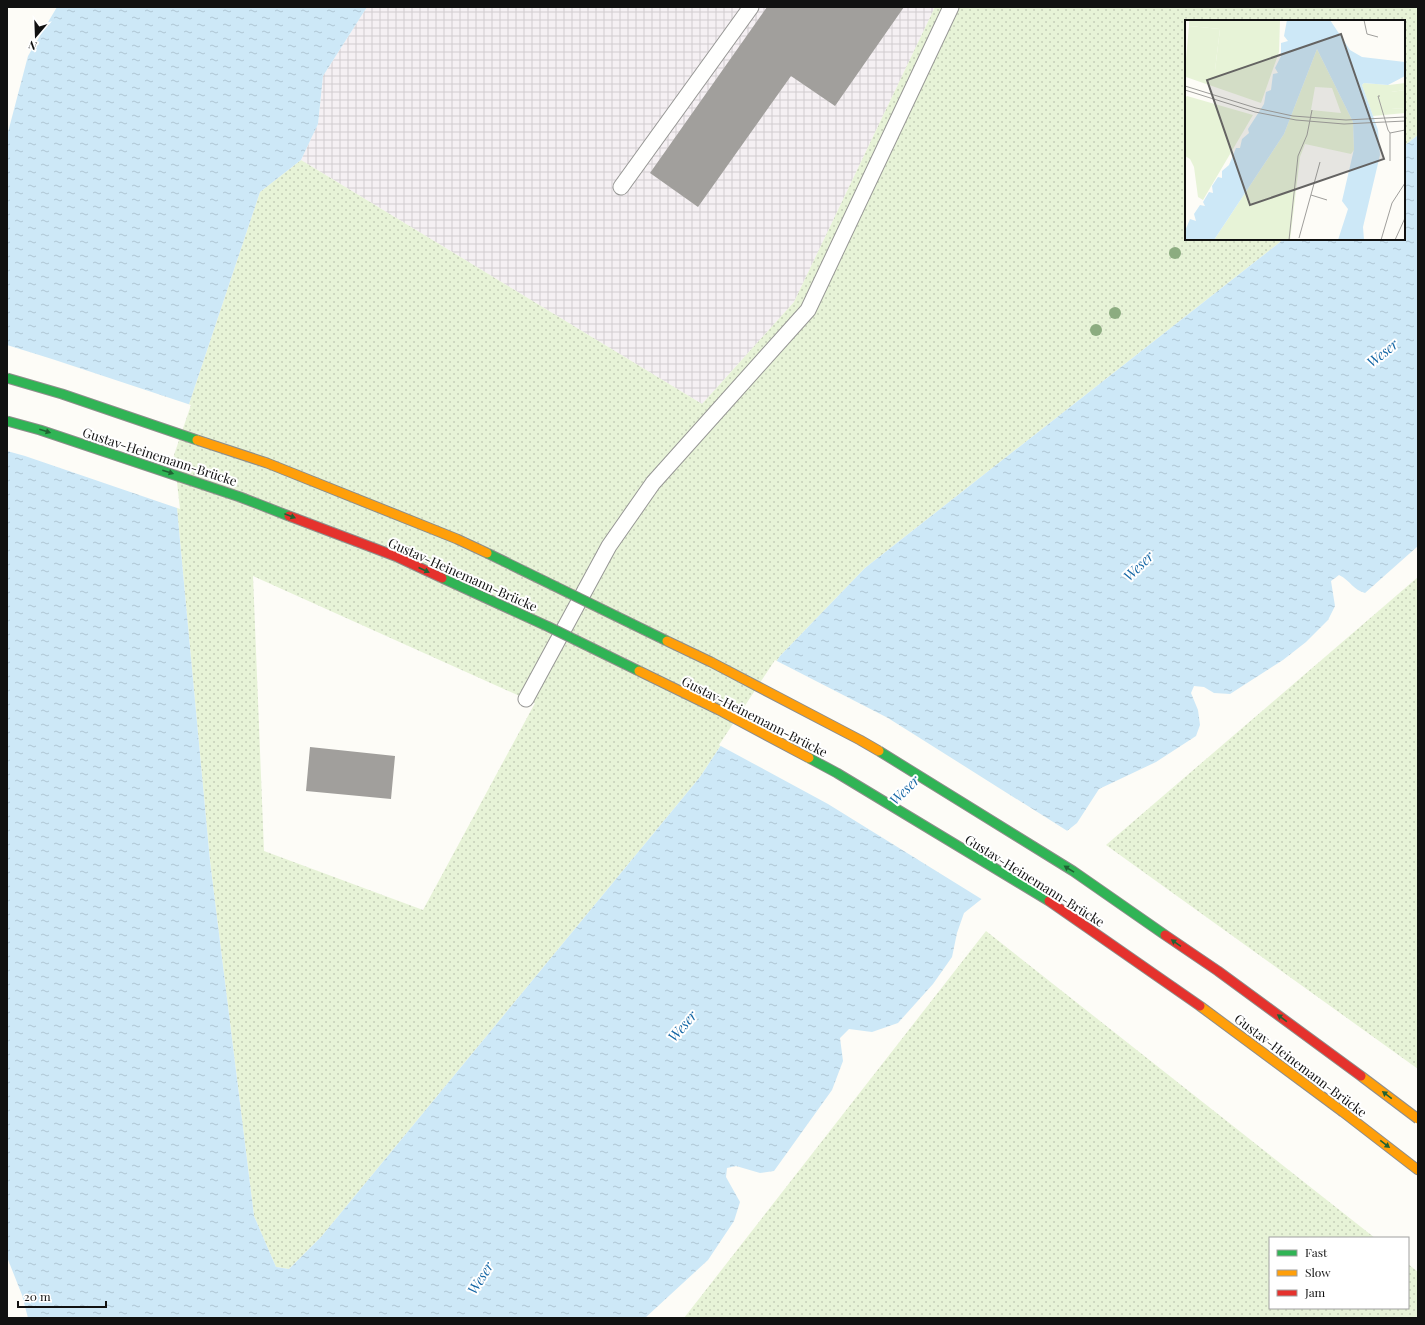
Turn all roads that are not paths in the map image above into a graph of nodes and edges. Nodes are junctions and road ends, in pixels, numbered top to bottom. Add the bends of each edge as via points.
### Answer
1 (751, 7) edge
2 (951, 7) edge
3 (621, 186) dead end
4 (7, 378) edge
5 (7, 421) edge
6 (526, 699) dead end
7 (1418, 1119) edge
8 (1418, 1170) edge

1 - 3 lane
2 - 6 lane via 808,310 653,483 609,546
7 -> 4 main road, Gustav-Heinemann-Brücke, bridge via 1224,976 1073,871 860,740 711,662 457,538 267,463
5 -> 8 main road, Gustav-Heinemann-Brücke, bridge via 240,497 395,556 549,627 726,714 837,773 1046,899 1196,1002

